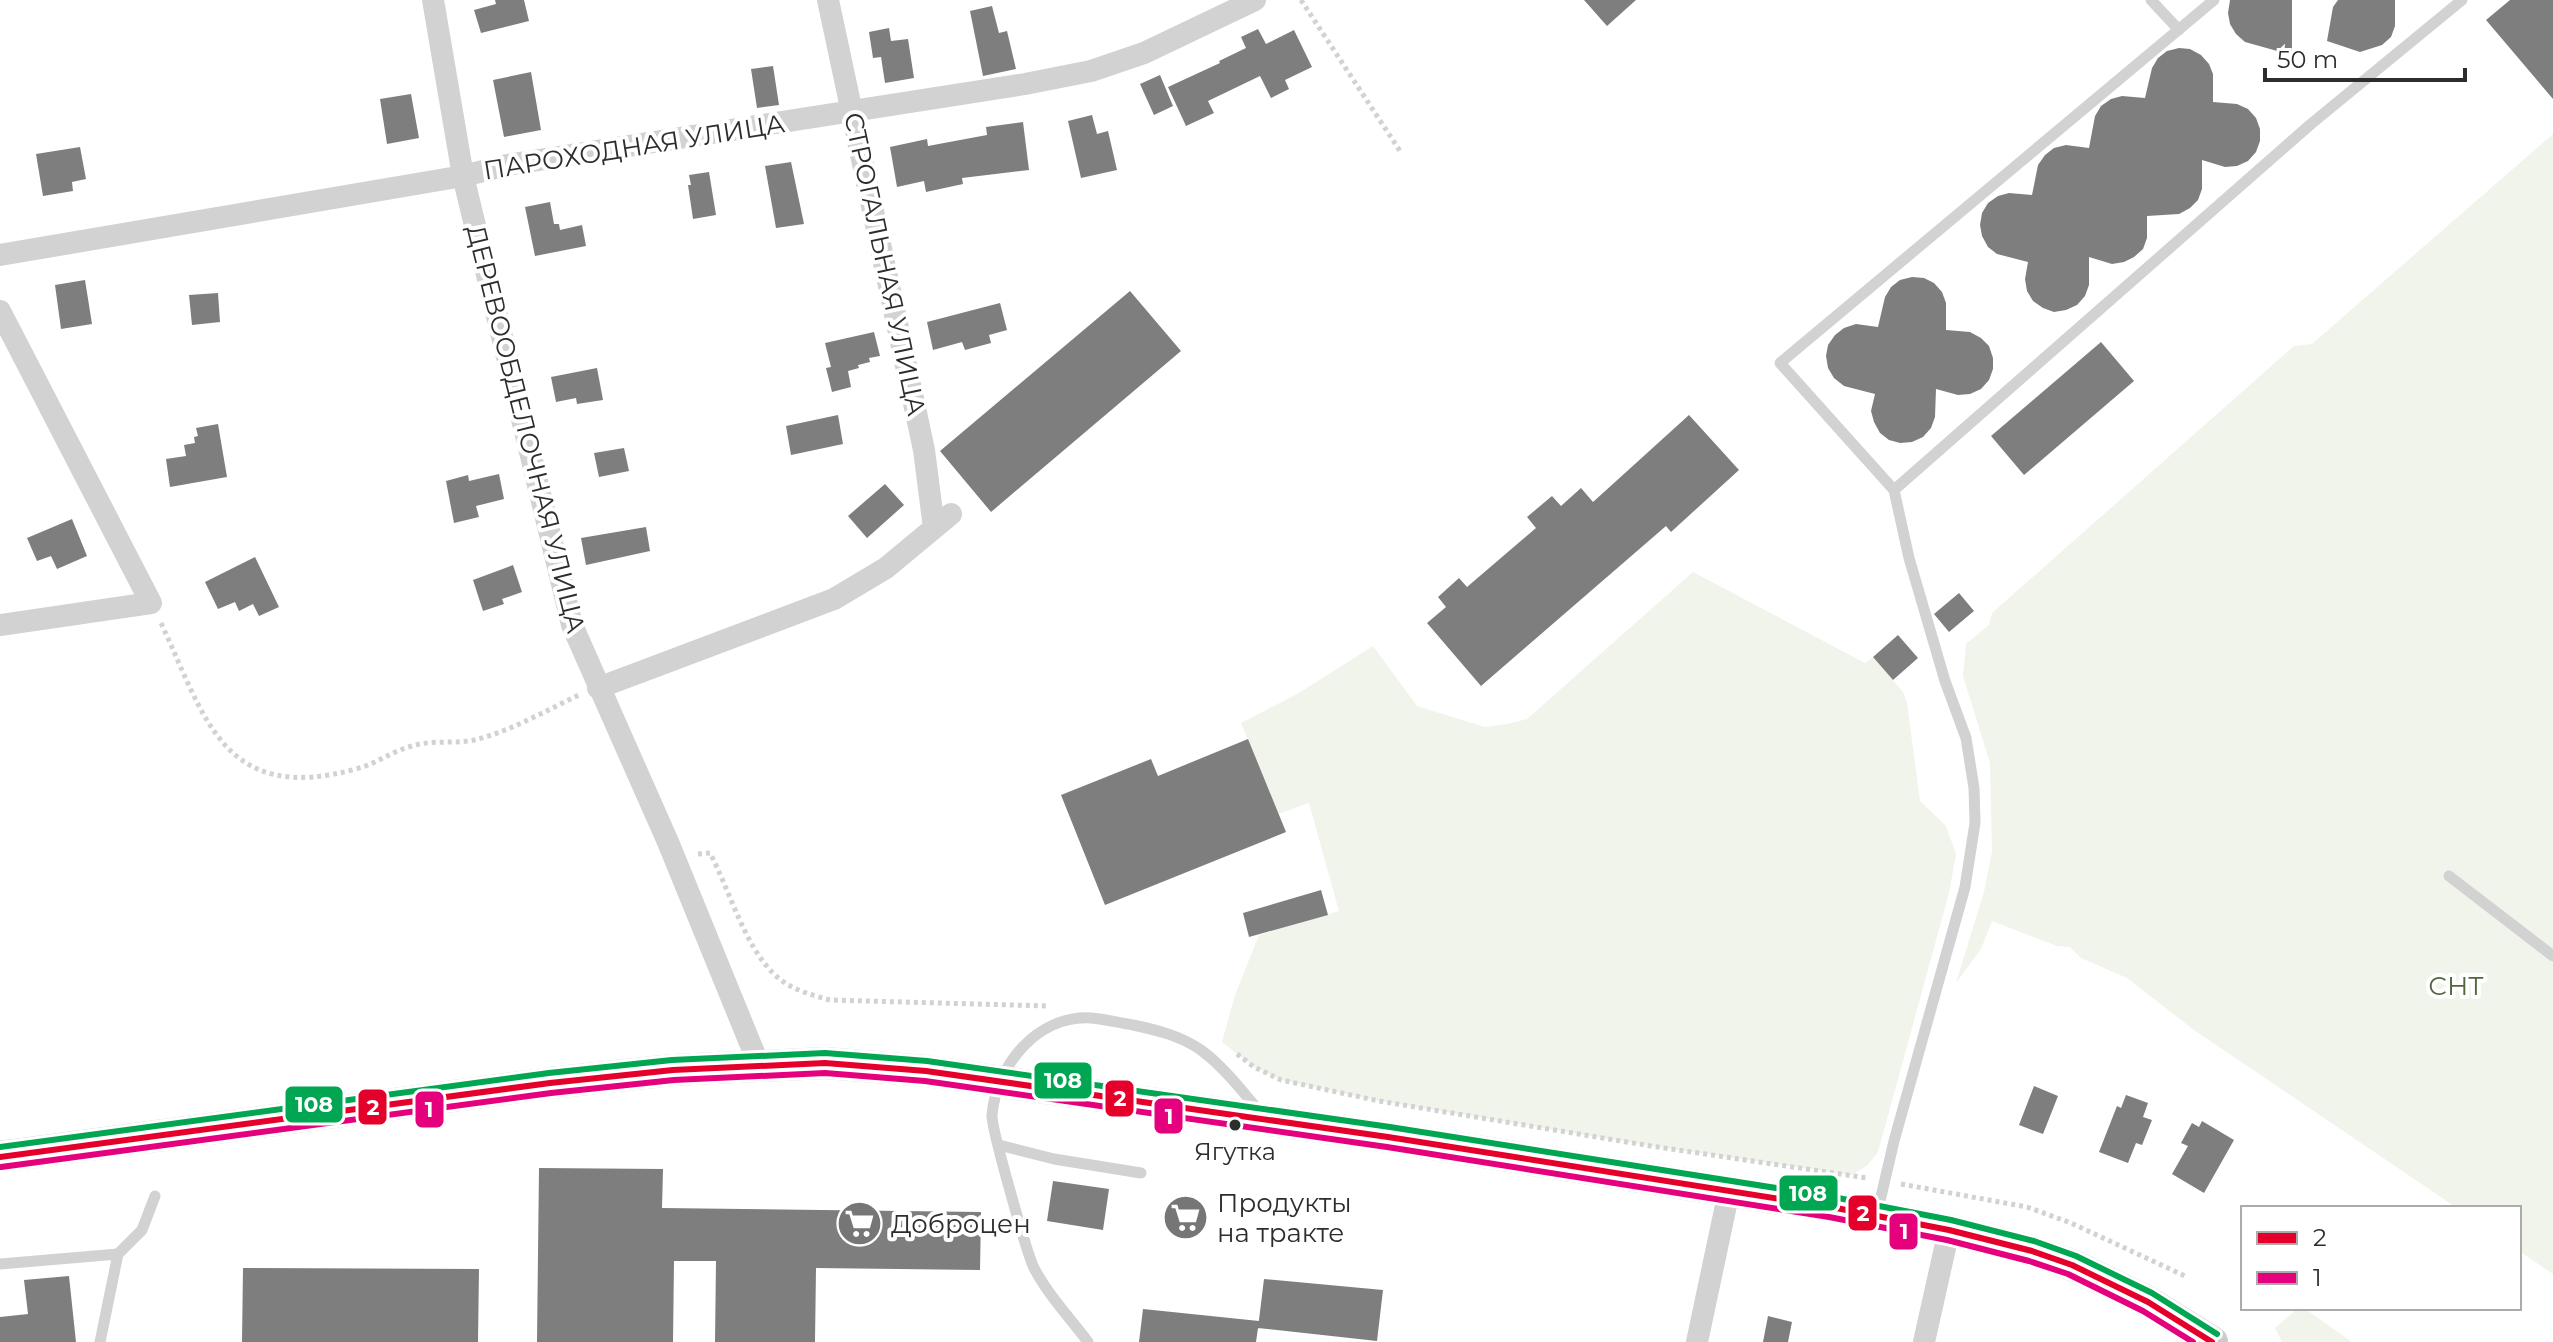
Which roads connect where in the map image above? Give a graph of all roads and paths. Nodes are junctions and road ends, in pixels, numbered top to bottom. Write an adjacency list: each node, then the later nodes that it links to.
1 (433, 0): 11 (street, ДЕРЕВООБДЕЛОЧНАЯ УЛИЦА)
2 (828, 0): 9 (street, СТРОГАЛЬНАЯ УЛИЦА)
3 (1255, 0): 9 (street, ПАРОХОДНАЯ УЛИЦА)
4 (1301, 0): 10 (path)
5 (2151, 0): 8 (lane)
6 (2214, 0): 8 (lane)
7 (2462, 0): 14 (lane)
8 (2179, 30): 14 (lane)
9 (853, 111): 11 (street, ПАРОХОДНАЯ УЛИЦА); 17 (street, СТРОГАЛЬНАЯ УЛИЦА)
10 (1400, 151)
11 (463, 176): 12 (street, ПАРОХОДНАЯ УЛИЦА); 17 (street, ДЕРЕВООБДЕЛОЧНАЯ УЛИЦА)
12 (0, 255)
13 (0, 311): 15 (street)
14 (1894, 490): 29 (lane)
15 (151, 603): 16 (street); 17 (path)
16 (0, 625)
17 (598, 688): 18 (street, ДЕРЕВООБДЕЛОЧНАЯ УЛИЦА)
18 (673, 855): 21 (path); 23 (street, ДЕРЕВООБДЕЛОЧНАЯ УЛИЦА)
19 (2449, 876): 20 (lane)
20 (2553, 956)
21 (1057, 1004)
22 (1233, 1051): 29 (path)
23 (759, 1065): 24 (street); 27 (street)
24 (999, 1080): 25 (street); 25 (lane); 26 (lane)
25 (1266, 1119): 30 (street)
26 (999, 1145): 28 (lane); 38 (lane)
27 (0, 1157)
28 (1141, 1173)
29 (1885, 1181): 32 (lane); 36 (path)
30 (1729, 1191): 32 (street); 39 (street)
31 (155, 1196): 34 (lane)
32 (1877, 1215): 33 (street)
33 (1949, 1230): 40 (street); 41 (street)
34 (118, 1254): 35 (lane); 37 (lane)
35 (0, 1264)
36 (2185, 1276)
37 (100, 1342)
38 (1088, 1342)
39 (1697, 1342)
40 (1924, 1342)
41 (2212, 1342)

